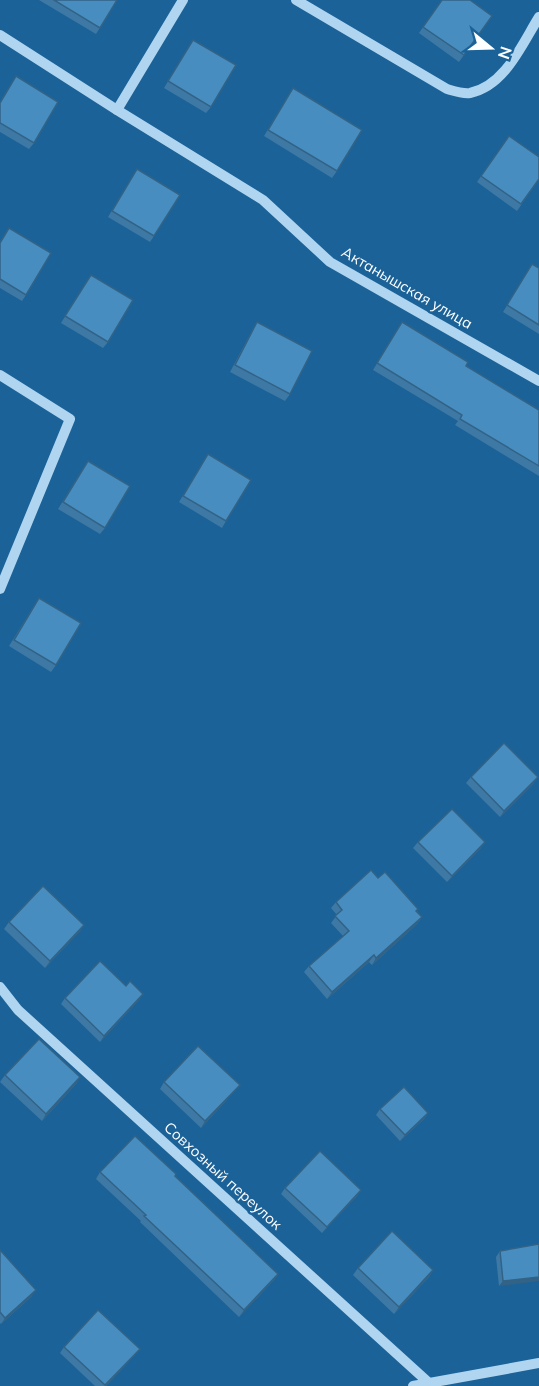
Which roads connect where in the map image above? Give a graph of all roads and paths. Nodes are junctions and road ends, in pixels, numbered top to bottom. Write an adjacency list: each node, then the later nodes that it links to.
1 (183, 0): 5 (street)
2 (296, 0): 3 (street)
3 (539, 17)
4 (0, 35): 5 (street, Актанышская улица)
5 (117, 110): 7 (street, Актанышская улица)
6 (0, 375): 8 (street)
7 (539, 381)
8 (0, 588)
9 (0, 987): 11 (street, Совхозный переулок)
10 (539, 1363): 11 (street)
11 (429, 1383): 12 (street)
12 (413, 1386)

